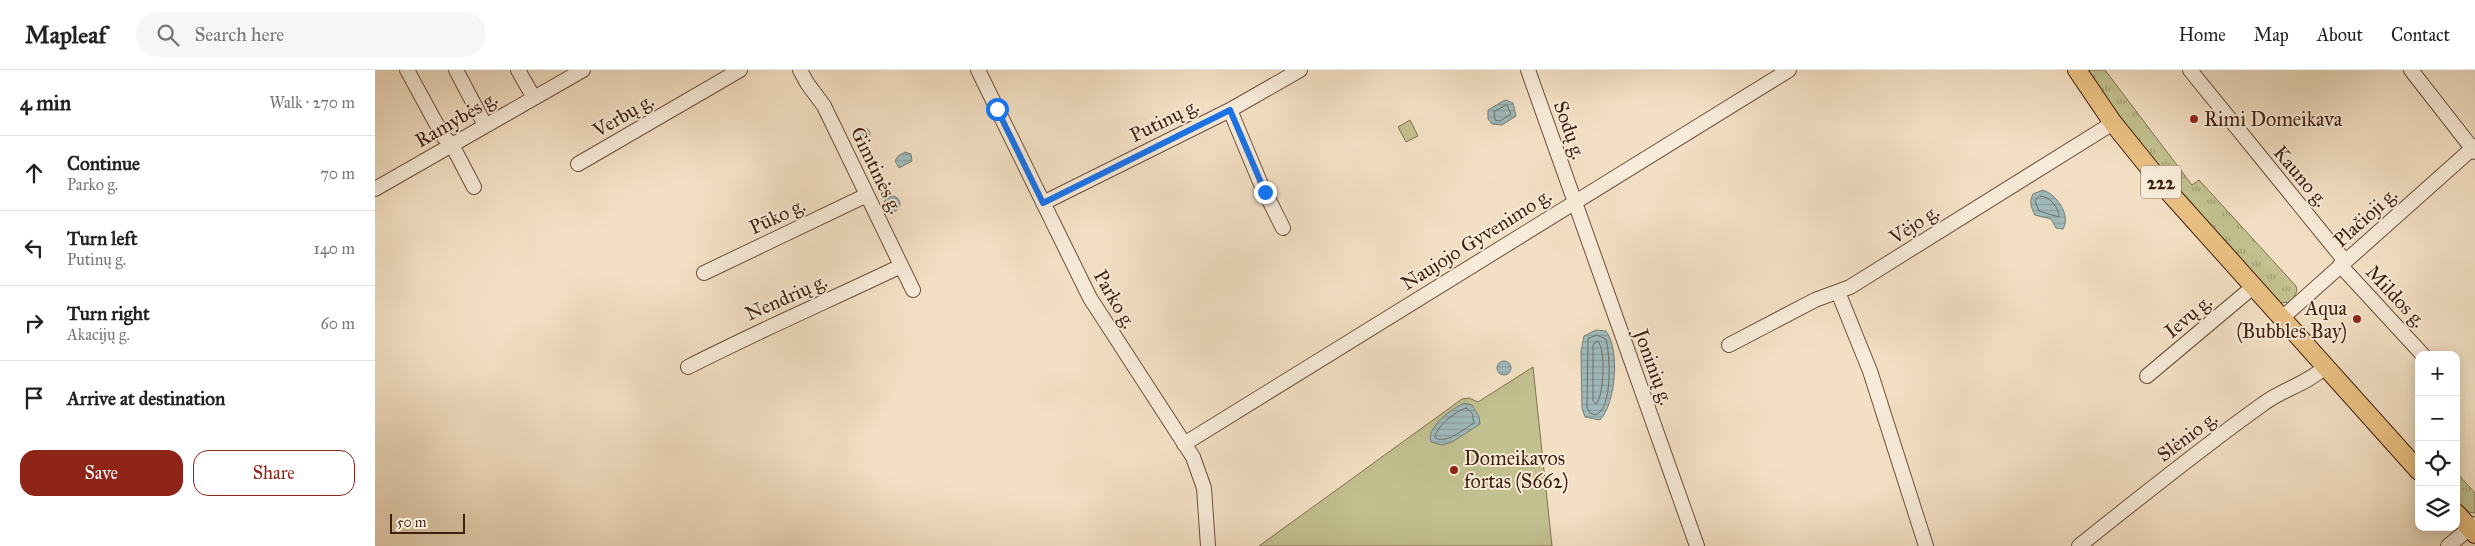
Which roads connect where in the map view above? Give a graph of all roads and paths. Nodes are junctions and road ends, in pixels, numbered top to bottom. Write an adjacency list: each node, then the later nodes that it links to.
1 (407, 70): 18 (street)
2 (456, 70): 17 (street)
3 (518, 70): 14 (street)
4 (583, 70): 14 (street, Ramybės g.)
5 (740, 70): 20 (street, Verbų g.)
6 (801, 70): 23 (street, Gimtinės g.)
7 (978, 70): 25 (street, Parko g.)
8 (1300, 70): 15 (street, Putinų g.)
9 (1528, 70): 24 (street, Sodų g.)
10 (1789, 70): 24 (street, Naujojo Gyvenimo g.)
11 (2077, 70): 16 (main road, 222)
12 (2190, 70): 27 (street, Kauno g.)
13 (2411, 70): 19 (street)
14 (534, 98): 17 (street, Ramybės g.)
15 (1230, 110): 25 (street, Putinų g.); 26 (street)
16 (2113, 123): 30 (main road, 222); 32 (street, Vėjo g.)
17 (485, 125): 18 (street, Ramybės g.)
18 (452, 144): 21 (street); 22 (street, Ramybės g.)
19 (2474, 148): 27 (street, Plačioji g.)
20 (578, 164)
21 (474, 187)
22 (375, 189)
23 (867, 195): 28 (street, Gimtinės g.); 29 (street, Pūko g.)
24 (1573, 202): 39 (street, Naujojo Gyvenimo g.); 44 (street, Joninių g.)
25 (1043, 203): 39 (street, Parko g.)
26 (1283, 228)
27 (2343, 263): 33 (street, Plačioji g.); 35 (street, Mildos g.)
28 (901, 266): 31 (street, Gimtinės g.); 36 (street, Nendrių g.)
29 (704, 273)
30 (2253, 287): 33 (main road, 222); 38 (street, Ievų g.)
31 (913, 290)
32 (1838, 292): 34 (street, Vėjo g.); 45 (street)
33 (2282, 318): 37 (main road, 222)
34 (1729, 345)
35 (2420, 351)
36 (688, 367)
37 (2325, 367): 40 (main road, 222); 46 (street, Slėnio g.)
38 (2147, 376)
39 (1184, 444): 43 (street, Parko g.)
40 (2415, 467)
41 (2460, 518): 42 (main road)
42 (2473, 529): 47 (street)
43 (1207, 546)
44 (1697, 546)
45 (1926, 546)
46 (2079, 546)
47 (2448, 546)

